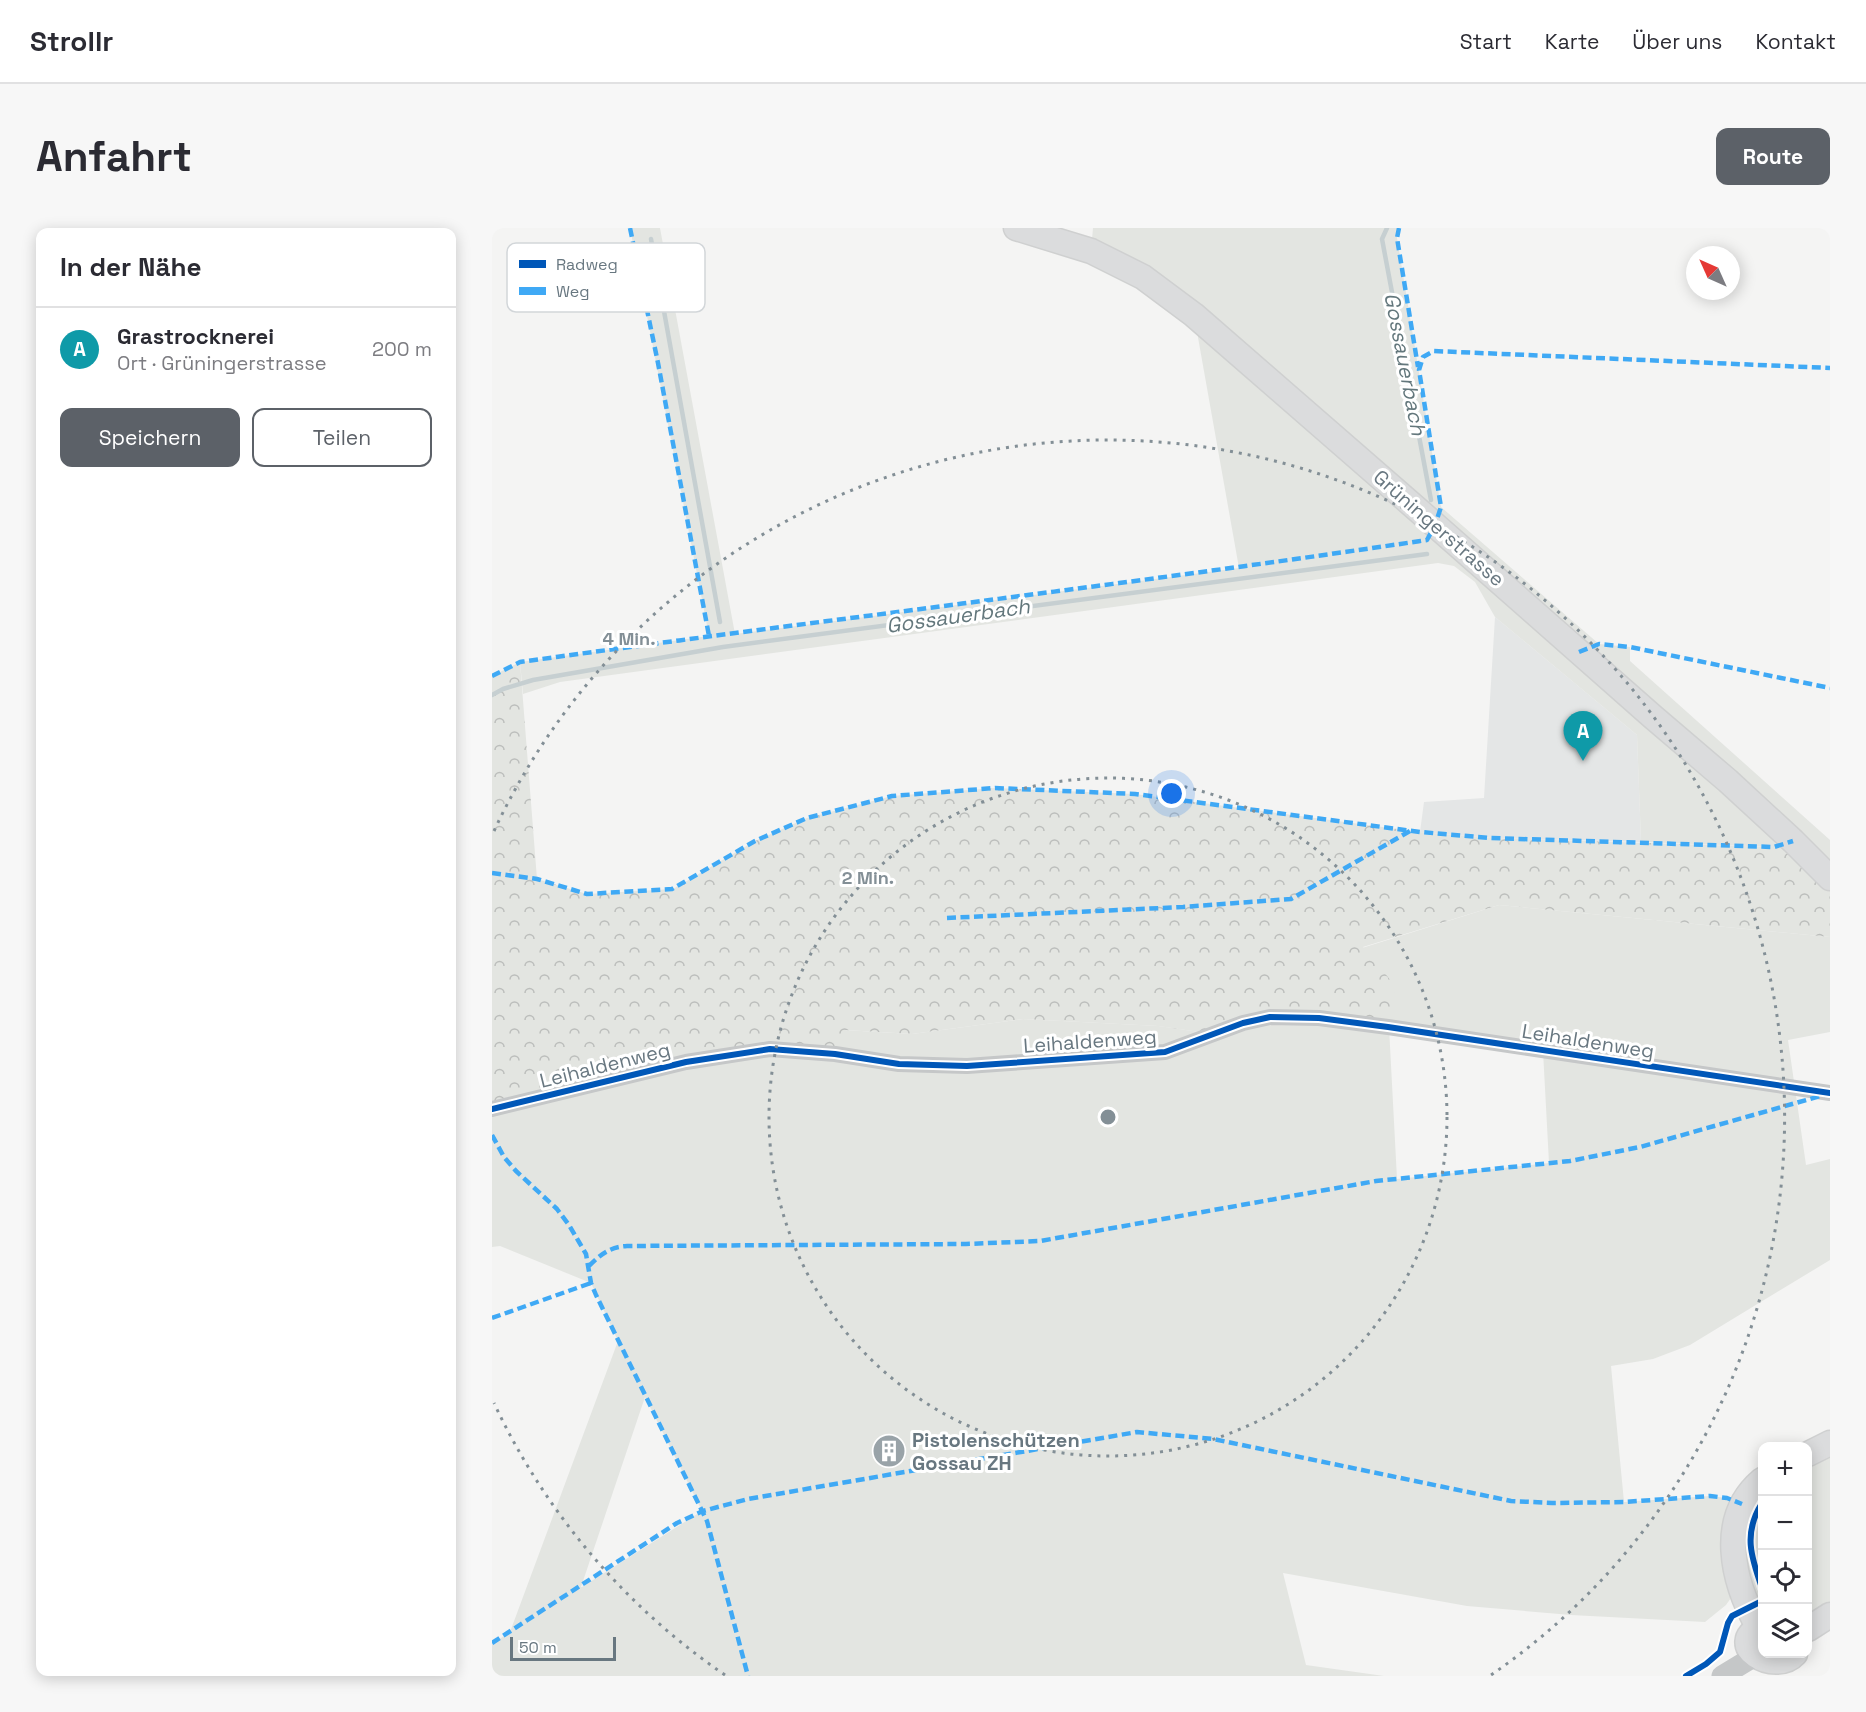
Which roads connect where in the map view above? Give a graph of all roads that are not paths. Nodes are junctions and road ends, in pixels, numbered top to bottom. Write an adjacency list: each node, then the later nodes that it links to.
1 (1016, 228): 2 (main road, Grüningerstrasse)
2 (1830, 878)
3 (1830, 1093): 4 (street, Leihaldenweg)
4 (492, 1109)
5 (1830, 1443): 6 (main road)
6 (1812, 1452)
7 (1758, 1484): 9 (main road)
8 (1830, 1615): 10 (main road)
9 (1758, 1624)
10 (1812, 1626)
11 (1758, 1629): 12 (main road)
12 (1750, 1659): 13 (main road); 14 (street)
13 (1789, 1666)
14 (1722, 1676)

